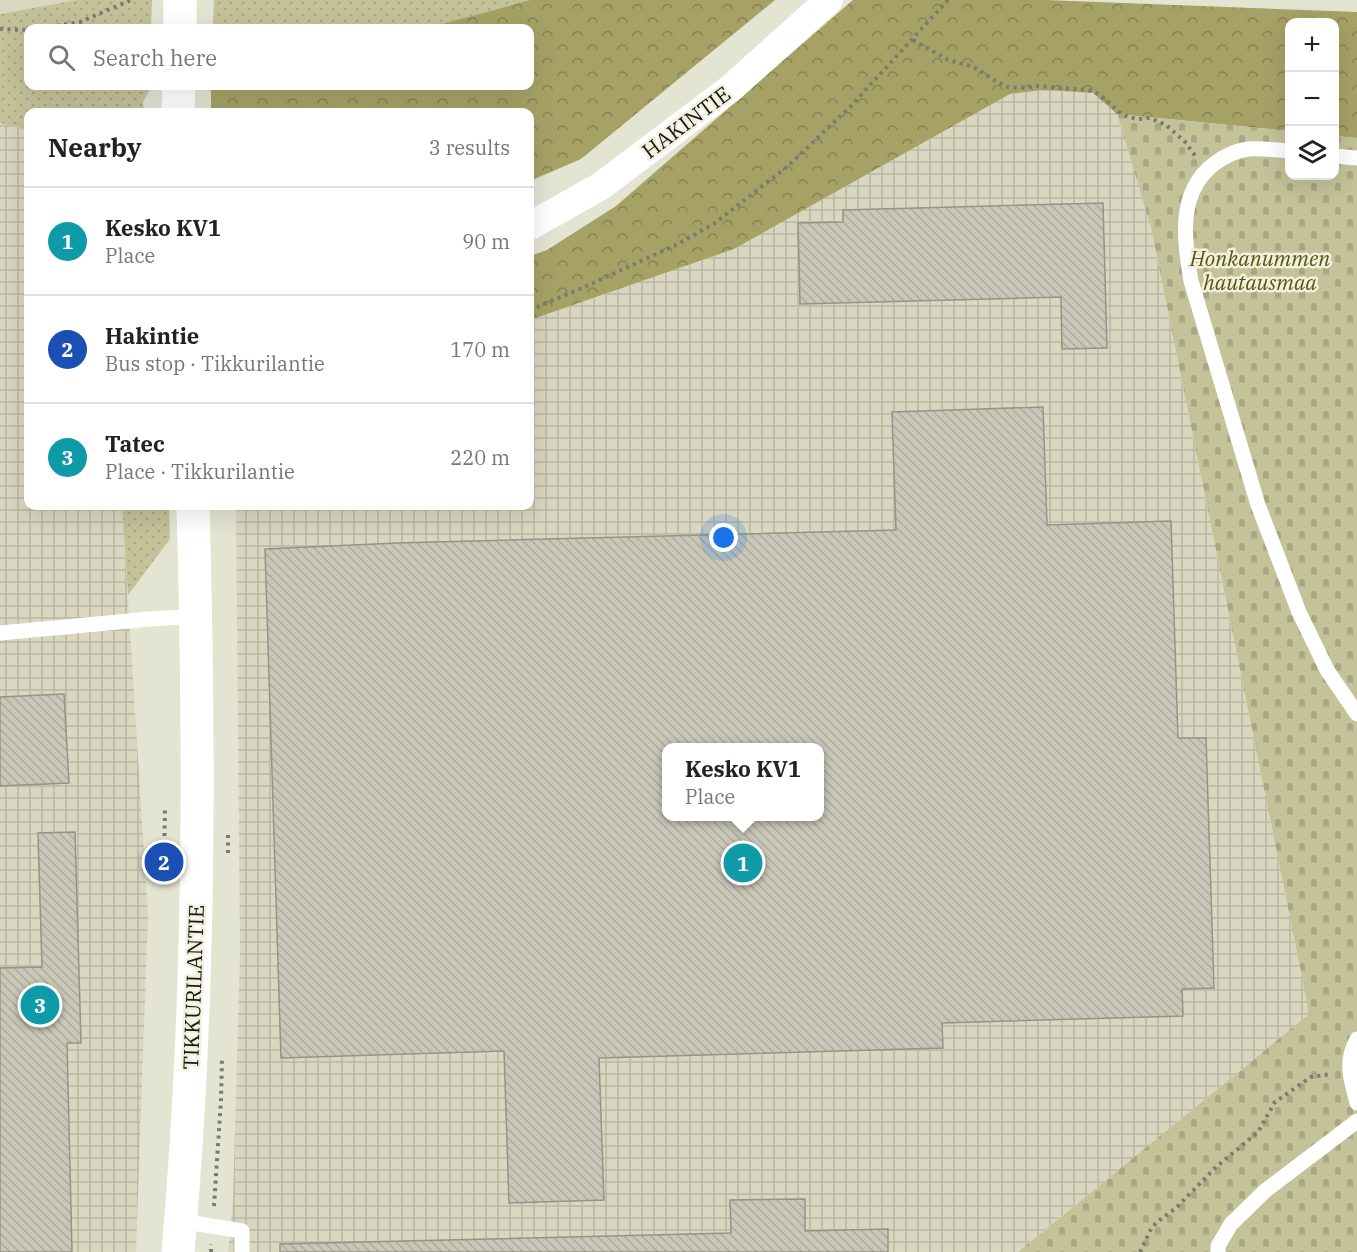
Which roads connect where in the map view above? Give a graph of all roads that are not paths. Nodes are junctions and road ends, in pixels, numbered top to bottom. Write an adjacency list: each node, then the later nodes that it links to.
1 (180, 0): 3 (main road)
2 (829, 0): 9 (street, HAKINTIE)
3 (180, 24)
4 (179, 90): 5 (main road)
5 (178, 108)
6 (1285, 151): 13 (lane)
7 (1339, 156): 8 (lane)
8 (1357, 158)
9 (534, 224)
10 (193, 510): 11 (main road, TIKKURILANTIE)
11 (196, 616): 12 (lane); 17 (main road, TIKKURILANTIE)
12 (0, 633)
13 (1357, 714)
14 (1357, 1039): 15 (lane)
15 (1357, 1103)
16 (1357, 1121): 19 (lane)
17 (179, 1237): 18 (lane)
18 (242, 1252)
19 (1218, 1252)

